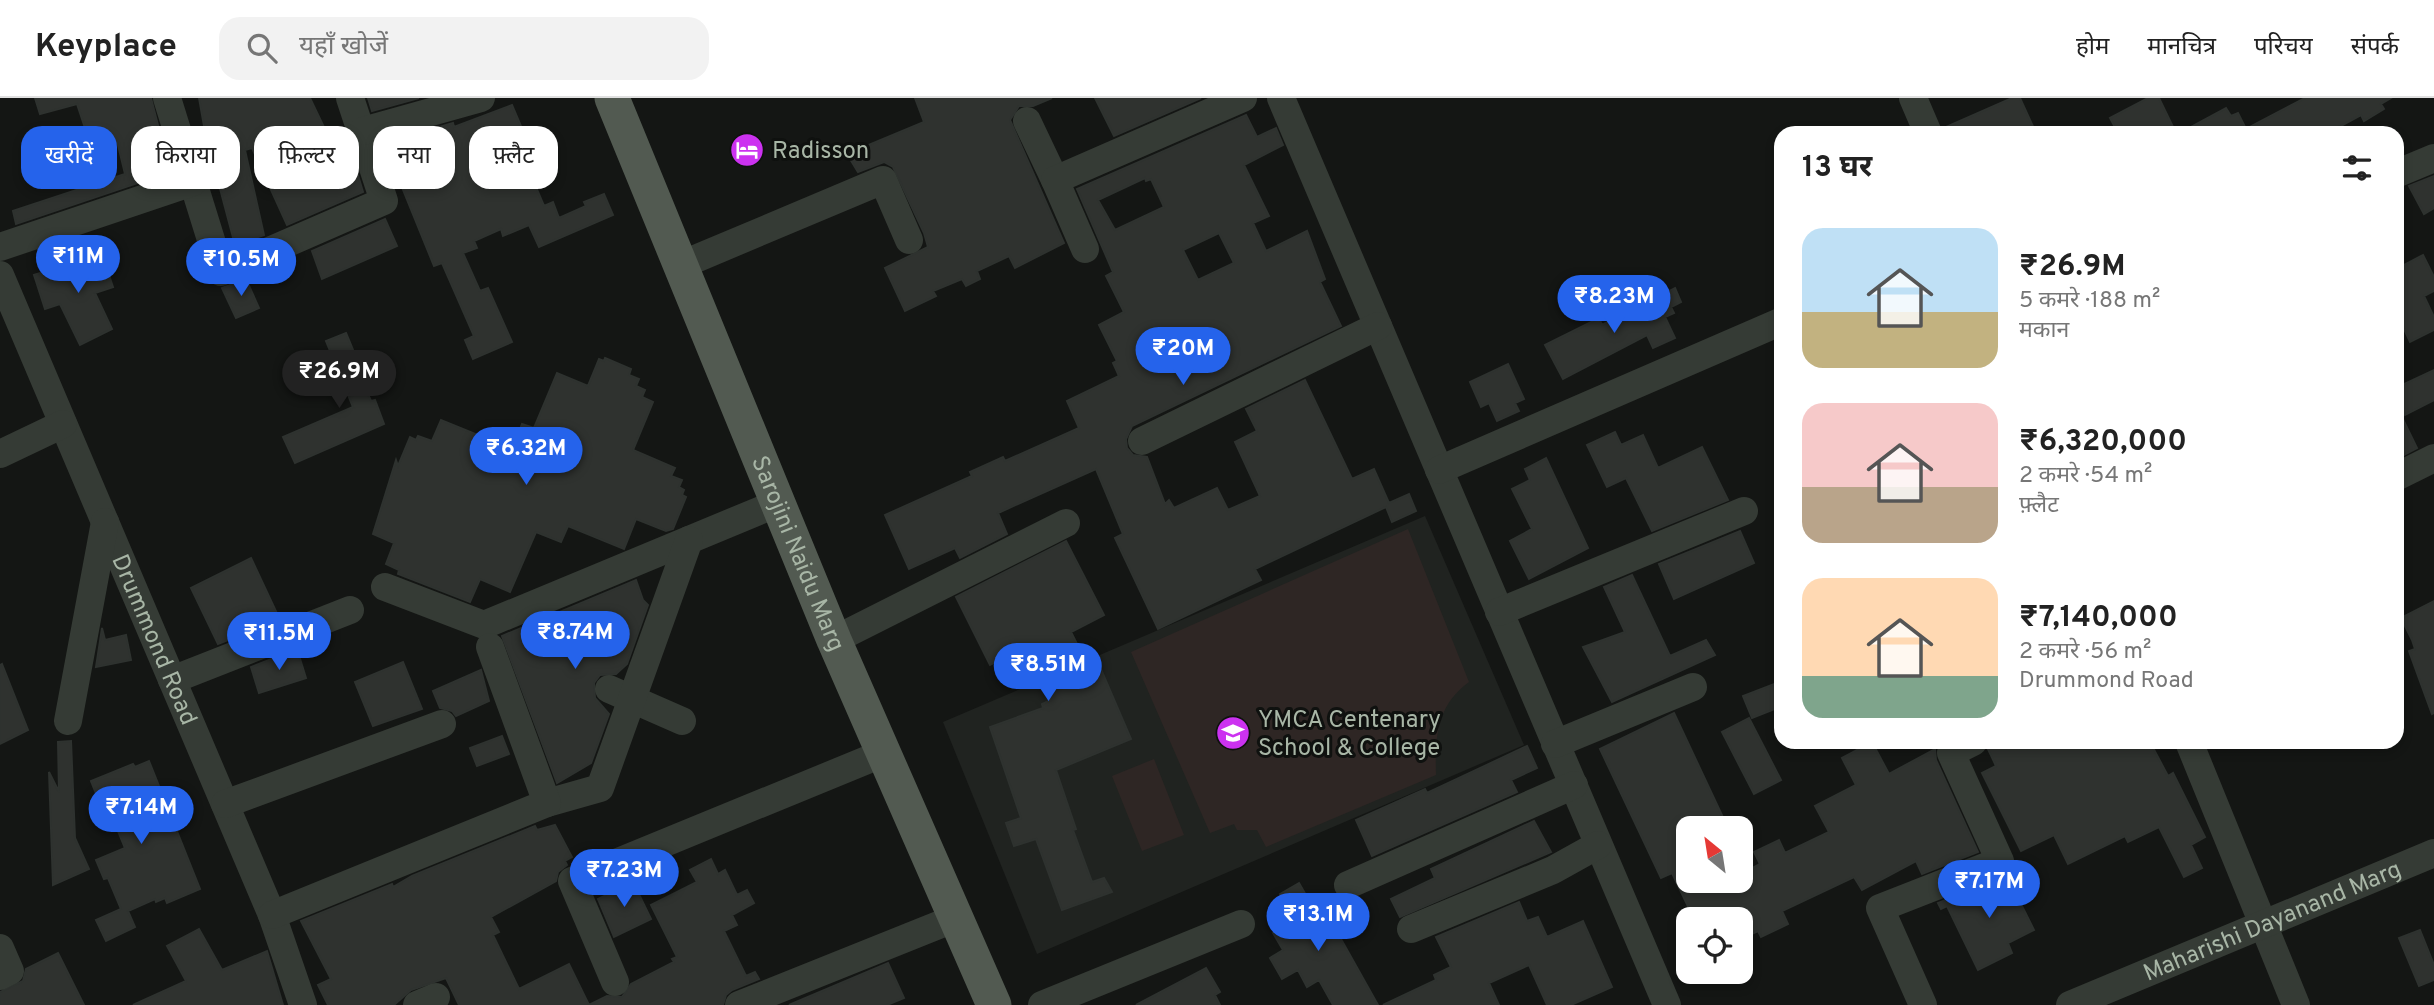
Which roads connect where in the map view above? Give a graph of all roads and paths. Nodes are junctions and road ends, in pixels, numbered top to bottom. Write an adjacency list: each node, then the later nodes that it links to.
1 (167, 98): 10 (street)
2 (350, 98): 12 (street)
3 (481, 98): 8 (street)
4 (612, 98): 21 (main road, Sarojini Naidu Marg)
5 (1243, 98): 15 (street)
6 (1281, 98): 24 (street)
7 (1913, 98): 11 (street)
8 (449, 102): 12 (street)
9 (1027, 121): 15 (street)
10 (176, 126)
11 (1925, 126)
12 (363, 131): 17 (street)
13 (2434, 158): 14 (street)
14 (2404, 170)
15 (1055, 180): 20 (street)
16 (172, 189): 19 (street)
17 (195, 189)
18 (909, 240): 21 (street)
19 (0, 247)
20 (1086, 249)
21 (681, 265): 31 (main road, Sarojini Naidu Marg)
22 (0, 275): 25 (street, Drummond Road)
23 (1774, 324): 29 (street)
24 (1378, 326): 26 (street); 29 (street)
25 (63, 424): 27 (street); 33 (street, Drummond Road)
26 (1142, 441)
27 (0, 454)
28 (2434, 458): 30 (street)
29 (1439, 470): 38 (street)
30 (2404, 473)
31 (778, 503): 35 (street); 39 (main road, Sarojini Naidu Marg)
32 (1744, 511): 38 (street)
33 (105, 522): 41 (street, Drummond Road); 44 (street)
34 (1066, 523): 39 (street)
35 (689, 540): 36 (street); 43 (street)
36 (386, 587)
37 (350, 610): 41 (street)
38 (1499, 612): 47 (street)
39 (834, 640): 50 (main road, Sarojini Naidu Marg)
40 (490, 647): 52 (street)
41 (172, 680): 53 (street, Drummond Road)
42 (1693, 687): 47 (street)
43 (621, 694): 45 (street); 52 (street)
44 (68, 721)
45 (682, 721)
46 (442, 724): 53 (street)
47 (1555, 744): 51 (street)
48 (1959, 749): 70 (street)
49 (2192, 749): 60 (street)
50 (884, 753): 58 (main road, Sarojini Naidu Marg); 64 (street)
51 (1574, 785): 54 (street); 56 (street)
52 (547, 803): 57 (street)
53 (225, 804): 57 (street, Drummond Road)
54 (1598, 845): 61 (street); 69 (street)
55 (2434, 853): 60 (street, Maharishi Dayanand Marg)
56 (1348, 885)
57 (272, 915): 65 (street, Drummond Road)
58 (956, 918): 66 (street); 67 (main road, Sarojini Naidu Marg)
59 (1241, 924): 68 (street)
60 (2263, 925): 71 (street, Maharishi Dayanand Marg); 72 (street)
61 (1411, 929)
62 (0, 948): 63 (street)
63 (0, 976)
64 (615, 982)
65 (303, 1005)
66 (739, 1005)
67 (994, 1005)
68 (1042, 1005)
69 (1667, 1005)
70 (1923, 1005)
71 (2070, 1005)
72 (2296, 1005)

